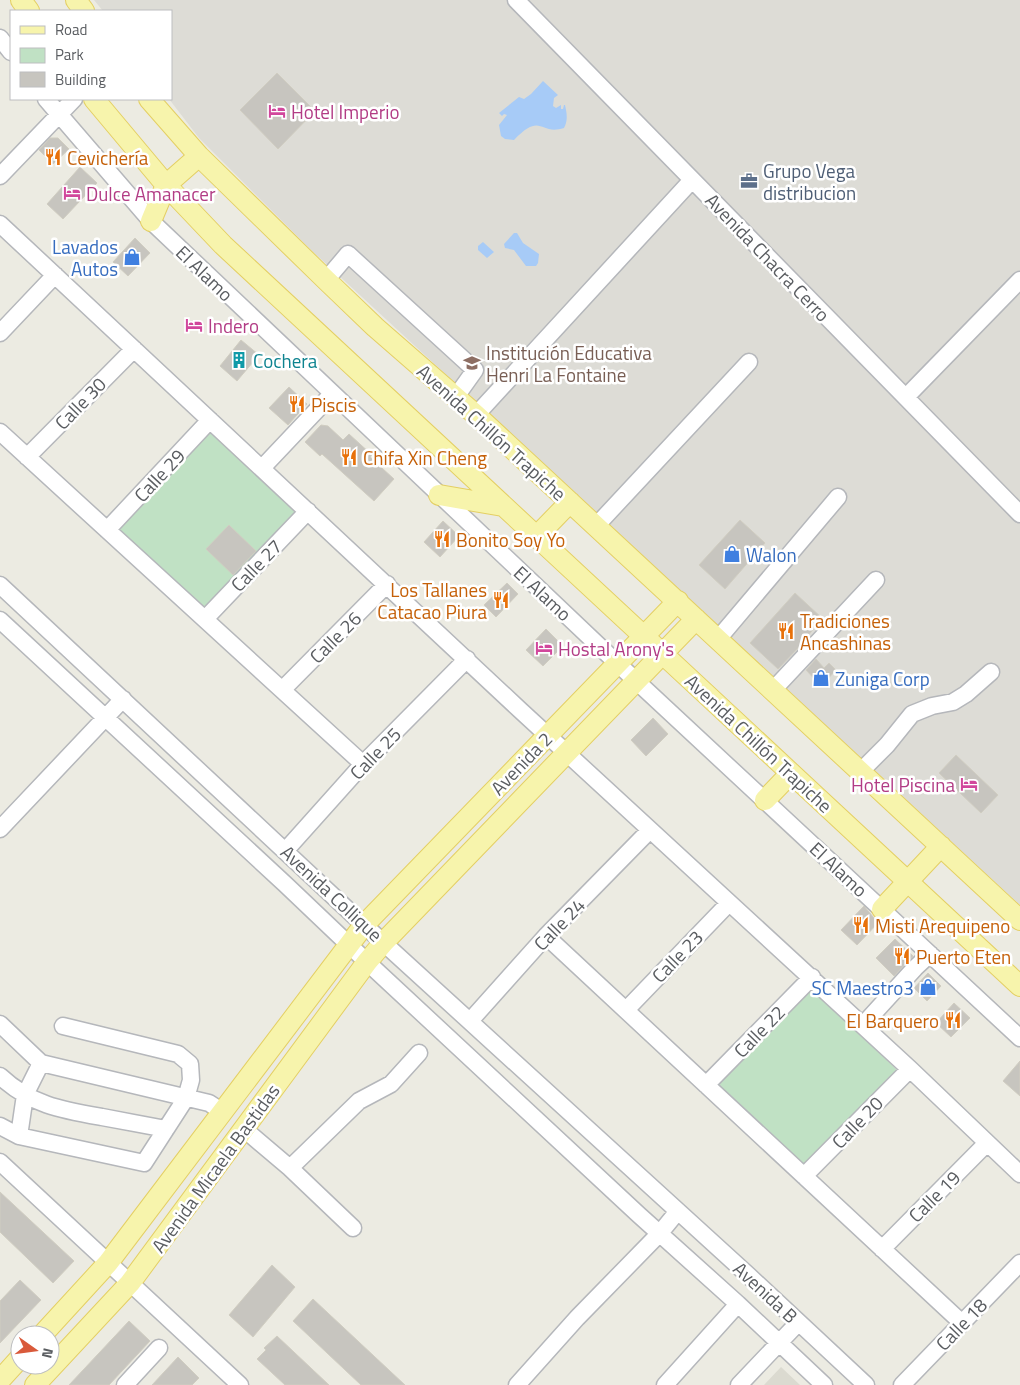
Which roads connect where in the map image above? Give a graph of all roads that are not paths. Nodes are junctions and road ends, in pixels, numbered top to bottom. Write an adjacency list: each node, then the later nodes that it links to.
1 (516, 0): 11 (street, Avenida Chacra Cerro)
2 (0, 38): 3 (street)
3 (10, 51)
4 (47, 100): 8 (street, El Alamo)
5 (73, 100): 8 (street)
6 (95, 100): 12 (main road, Avenida Chillón Trapiche)
7 (150, 100): 9 (main road, Avenida Chillón Trapiche)
8 (58, 114): 10 (street); 13 (street, El Alamo)
9 (199, 156): 12 (main road); 16 (main road, Avenida Chillón Trapiche)
10 (0, 176)
11 (692, 180): 22 (street, Avenida Chacra Cerro); 24 (street)
12 (166, 185): 13 (main road); 32 (main road, Avenida Chillón Trapiche)
13 (150, 222): 21 (street, El Alamo)
14 (0, 224): 15 (street)
15 (55, 275): 18 (street); 19 (street)
16 (326, 280): 23 (main road, Avenida Chillón Trapiche); 23 (street)
17 (1020, 280): 22 (street)
18 (0, 334)
19 (134, 349): 25 (street); 27 (street, Calle 30)
20 (749, 362): 35 (street)
21 (332, 394): 28 (street); 29 (street, El Alamo)
22 (906, 397): 34 (street, Avenida Chacra Cerro)
23 (455, 398): 24 (main road, Avenida Chillón Trapiche)
24 (476, 415): 31 (main road, Avenida Chillón Trapiche)
25 (210, 420): 28 (street); 36 (street, Calle 29)
26 (0, 432): 27 (street)
27 (27, 457): 36 (street)
28 (262, 468): 33 (street)
29 (439, 495): 32 (main road); 49 (street, El Alamo)
30 (838, 497): 46 (street)
31 (570, 502): 35 (main road, Avenida Chillón Trapiche); 37 (main road)
32 (503, 506): 37 (main road, Avenida Chillón Trapiche)
33 (308, 511): 39 (street); 42 (street, Calle 27)
34 (1020, 514)
35 (596, 526): 41 (main road, Avenida Chillón Trapiche)
36 (107, 530): 42 (street)
37 (536, 537): 45 (main road, Avenida Chillón Trapiche)
38 (876, 580): 53 (street)
39 (387, 584): 48 (street); 52 (street, Calle 26)
40 (0, 585): 54 (street, Avenida Collique)
41 (678, 601): 43 (main road, Avenida Chillón Trapiche); 45 (main road, Avenida 2)
42 (205, 619): 52 (street)
43 (696, 619): 46 (main road, Avenida Chillón Trapiche); 47 (main road, Avenida 2)
44 (0, 620): 55 (street, Avenida B)
45 (644, 636): 47 (main road, Avenida Chillón Trapiche); 49 (main road, Avenida 2)
46 (718, 639): 53 (main road, Avenida Chillón Trapiche)
47 (663, 654): 51 (main road, Avenida 2); 60 (main road, Avenida Chillón Trapiche)
48 (467, 659): 56 (street); 58 (street, Calle 25)
49 (617, 663): 51 (street, El Alamo); 56 (main road, Avenida 2)
50 (991, 672): 59 (street)
51 (637, 681): 57 (main road, Avenida 2); 61 (street, El Alamo)
52 (282, 690): 58 (street)
53 (773, 690): 59 (main road, Avenida Chillón Trapiche)
54 (123, 699): 55 (street); 65 (street, Avenida Collique)
55 (106, 718): 62 (street); 73 (street, Avenida B)
56 (548, 734): 57 (street); 70 (main road, Avenida 2)
57 (567, 752): 63 (street); 72 (main road, Avenida 2)
58 (363, 764): 65 (street, Calle 25)
59 (861, 771): 64 (main road, Avenida Chillón Trapiche)
60 (791, 774): 61 (main road); 66 (main road, Avenida Chillón Trapiche)
61 (765, 800): 68 (street, El Alamo)
62 (0, 829)
63 (650, 830): 67 (street); 71 (street, Calle 24)
64 (941, 846): 66 (main road); 69 (main road, Avenida Chillón Trapiche)
65 (286, 850): 70 (street, Avenida Collique)
66 (908, 881): 68 (main road); 77 (main road, Avenida Chillón Trapiche)
67 (729, 903): 76 (street); 79 (street, Calle 23)
68 (882, 909): 74 (street, El Alamo)
69 (1020, 920)
70 (364, 925): 72 (street, Avenida Collique); 73 (main road, Avenida Micaela Bastidas)
71 (546, 936): 79 (street); 81 (street, Calle 24)
72 (384, 942): 75 (main road, Avenida Micaela Bastidas); 81 (street, Avenida Collique)
73 (348, 944): 75 (street, Avenida B); 78 (main road, Avenida Micaela Bastidas)
74 (930, 954): 83 (street); 85 (street, El Alamo)
75 (366, 962): 80 (main road, Avenida Micaela Bastidas); 105 (street, Avenida B)
76 (812, 977): 83 (street); 90 (street, Calle 22)
77 (1020, 986)
78 (303, 1006): 80 (main road); 93 (main road, Avenida Micaela Bastidas)
79 (626, 1010): 90 (street)
80 (325, 1018): 96 (main road, Avenida Micaela Bastidas)
81 (470, 1021): 103 (street, Avenida Collique)
82 (0, 1024): 87 (street)
83 (863, 1025): 88 (street)
84 (63, 1026): 92 (street)
85 (1020, 1038)
86 (419, 1054): 100 (street)
87 (41, 1063): 91 (street); 92 (street)
88 (910, 1069): 98 (street); 102 (street, Calle 20)
89 (0, 1076): 91 (street)
90 (706, 1085): 102 (street)
91 (25, 1095): 95 (street); 97 (street)
92 (186, 1098): 93 (street); 95 (street)
93 (223, 1112): 96 (main road); 107 (main road, Avenida Micaela Bastidas)
94 (0, 1126): 97 (street)
95 (166, 1129): 97 (street)
96 (244, 1129): 100 (street); 109 (main road, Avenida Micaela Bastidas)
97 (19, 1136)
98 (987, 1143): 101 (street); 106 (street, Calle 19)
99 (0, 1162): 107 (street)
100 (290, 1168): 104 (street)
101 (1020, 1174)
102 (804, 1176): 106 (street)
103 (672, 1205): 105 (street); 111 (street, Avenida B)
104 (353, 1228)
105 (660, 1233): 110 (street, Avenida B); 121 (street)
106 (882, 1249): 112 (street)
107 (108, 1263): 109 (street); 113 (main road, Avenida Micaela Bastidas)
108 (1020, 1263): 112 (street, Calle 18)
109 (130, 1283): 118 (main road, Avenida Micaela Bastidas); 120 (street)
110 (738, 1304): 114 (street, Avenida B); 122 (street)
111 (798, 1323): 114 (street); 125 (street, Avenida B)
112 (962, 1323): 126 (street, Calle 18)
113 (51, 1325)
114 (778, 1342): 123 (street); 124 (street, Avenida B)
115 (159, 1348): 119 (street)
116 (10, 1369): 117 (main road)
117 (0, 1380)
118 (34, 1385)
119 (125, 1385)
120 (240, 1385)
121 (517, 1385)
122 (665, 1385)
123 (739, 1385)
124 (824, 1385)
125 (866, 1385)
126 (902, 1385)

